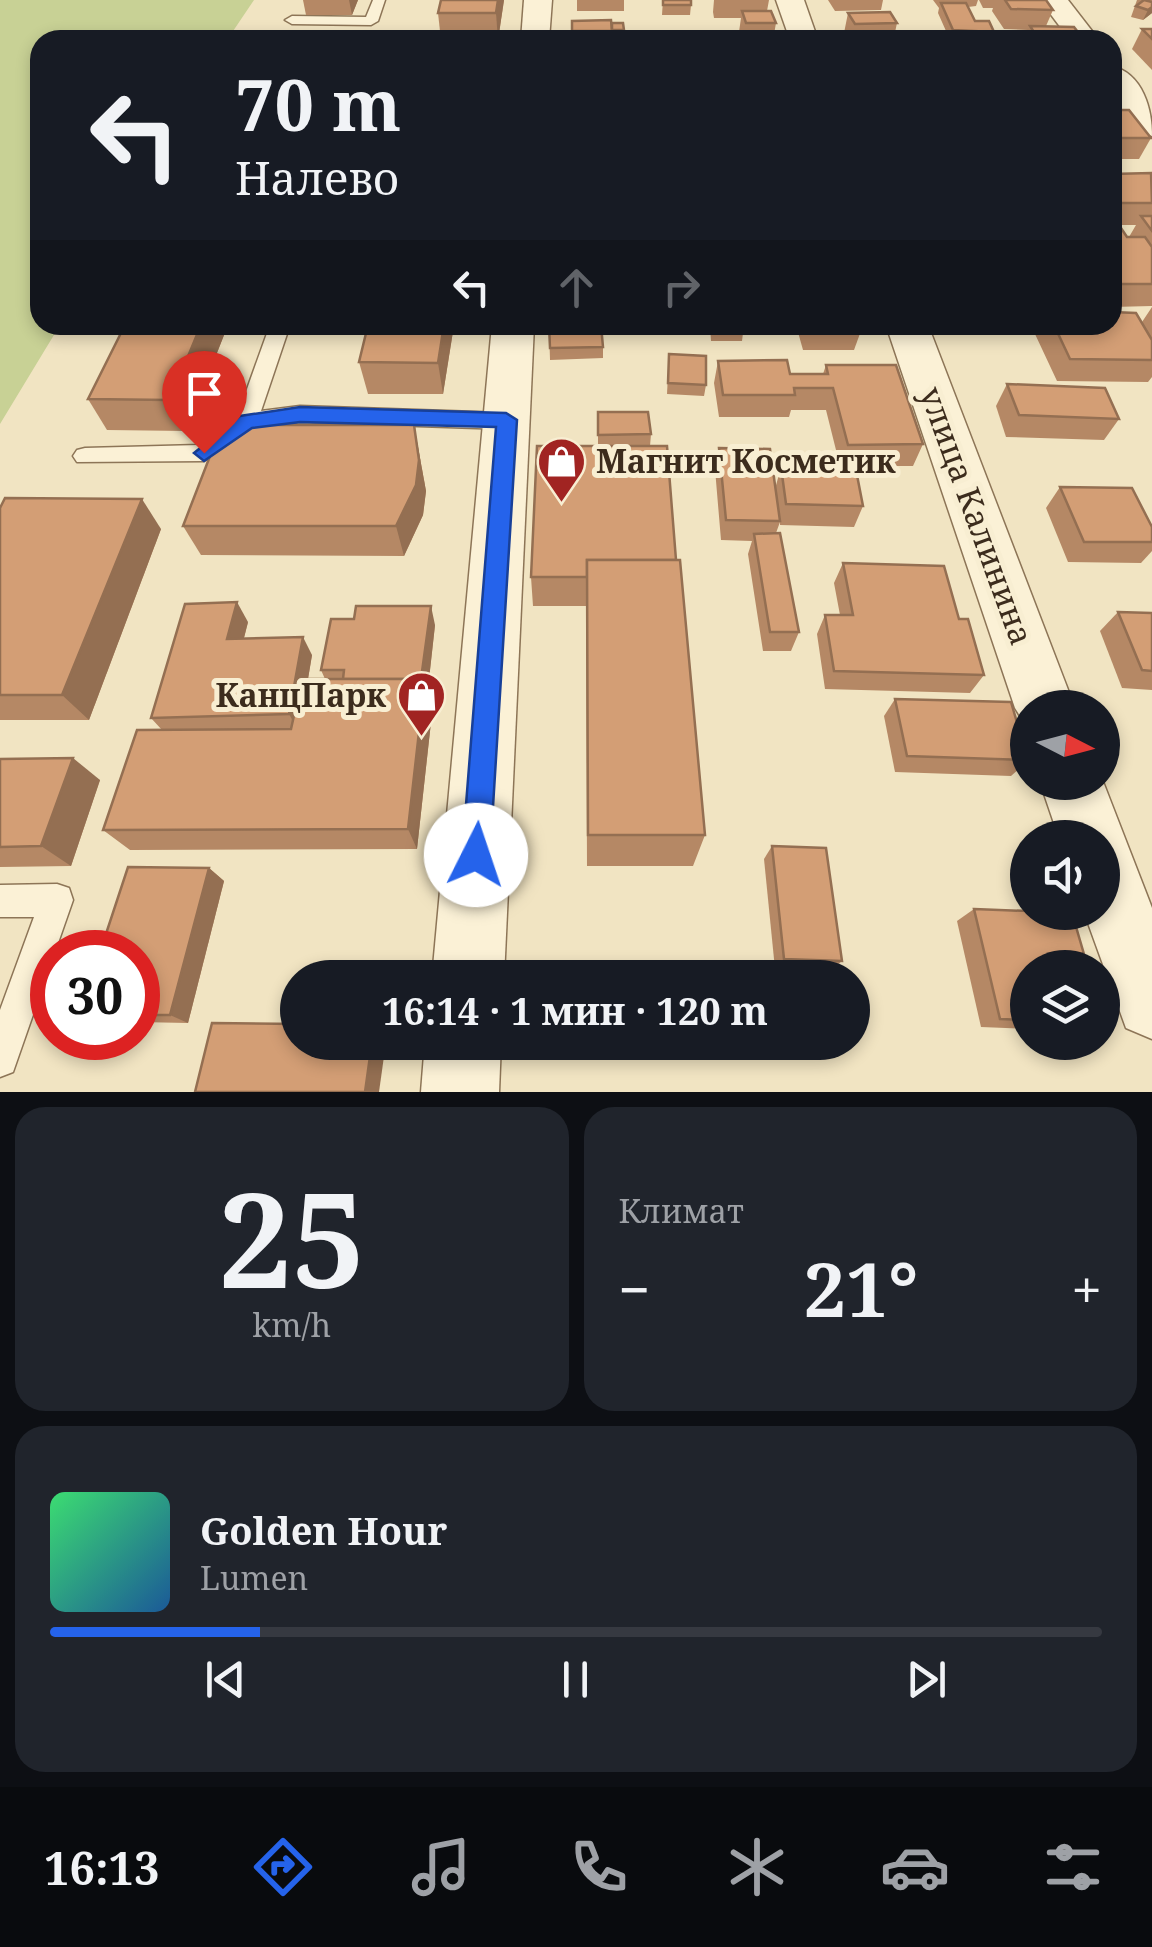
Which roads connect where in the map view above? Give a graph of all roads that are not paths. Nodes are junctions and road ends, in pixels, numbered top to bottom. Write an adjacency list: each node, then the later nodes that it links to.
1 (379, 0): 6 (lane)
2 (538, 0): 8 (street)
3 (790, 0): 9 (street)
4 (1054, 0): 10 (street)
5 (292, 20): 6 (lane)
6 (371, 21): 7 (lane)
7 (368, 30)
8 (536, 30)
9 (800, 30)
10 (1077, 30)
11 (1122, 88): 12 (street)
12 (1152, 126)
13 (277, 335): 17 (lane)
14 (512, 335): 16 (street)
15 (910, 335): 19 (street, улица Калинина)
16 (506, 420): 17 (lane); 22 (street)
17 (247, 422): 18 (lane)
18 (85, 456)
19 (1038, 690)
20 (0, 901): 24 (lane)
21 (1120, 907): 23 (street)
22 (469, 960)
23 (1146, 967)
24 (0, 1059)
25 (462, 1060): 26 (street)
26 (460, 1092)

